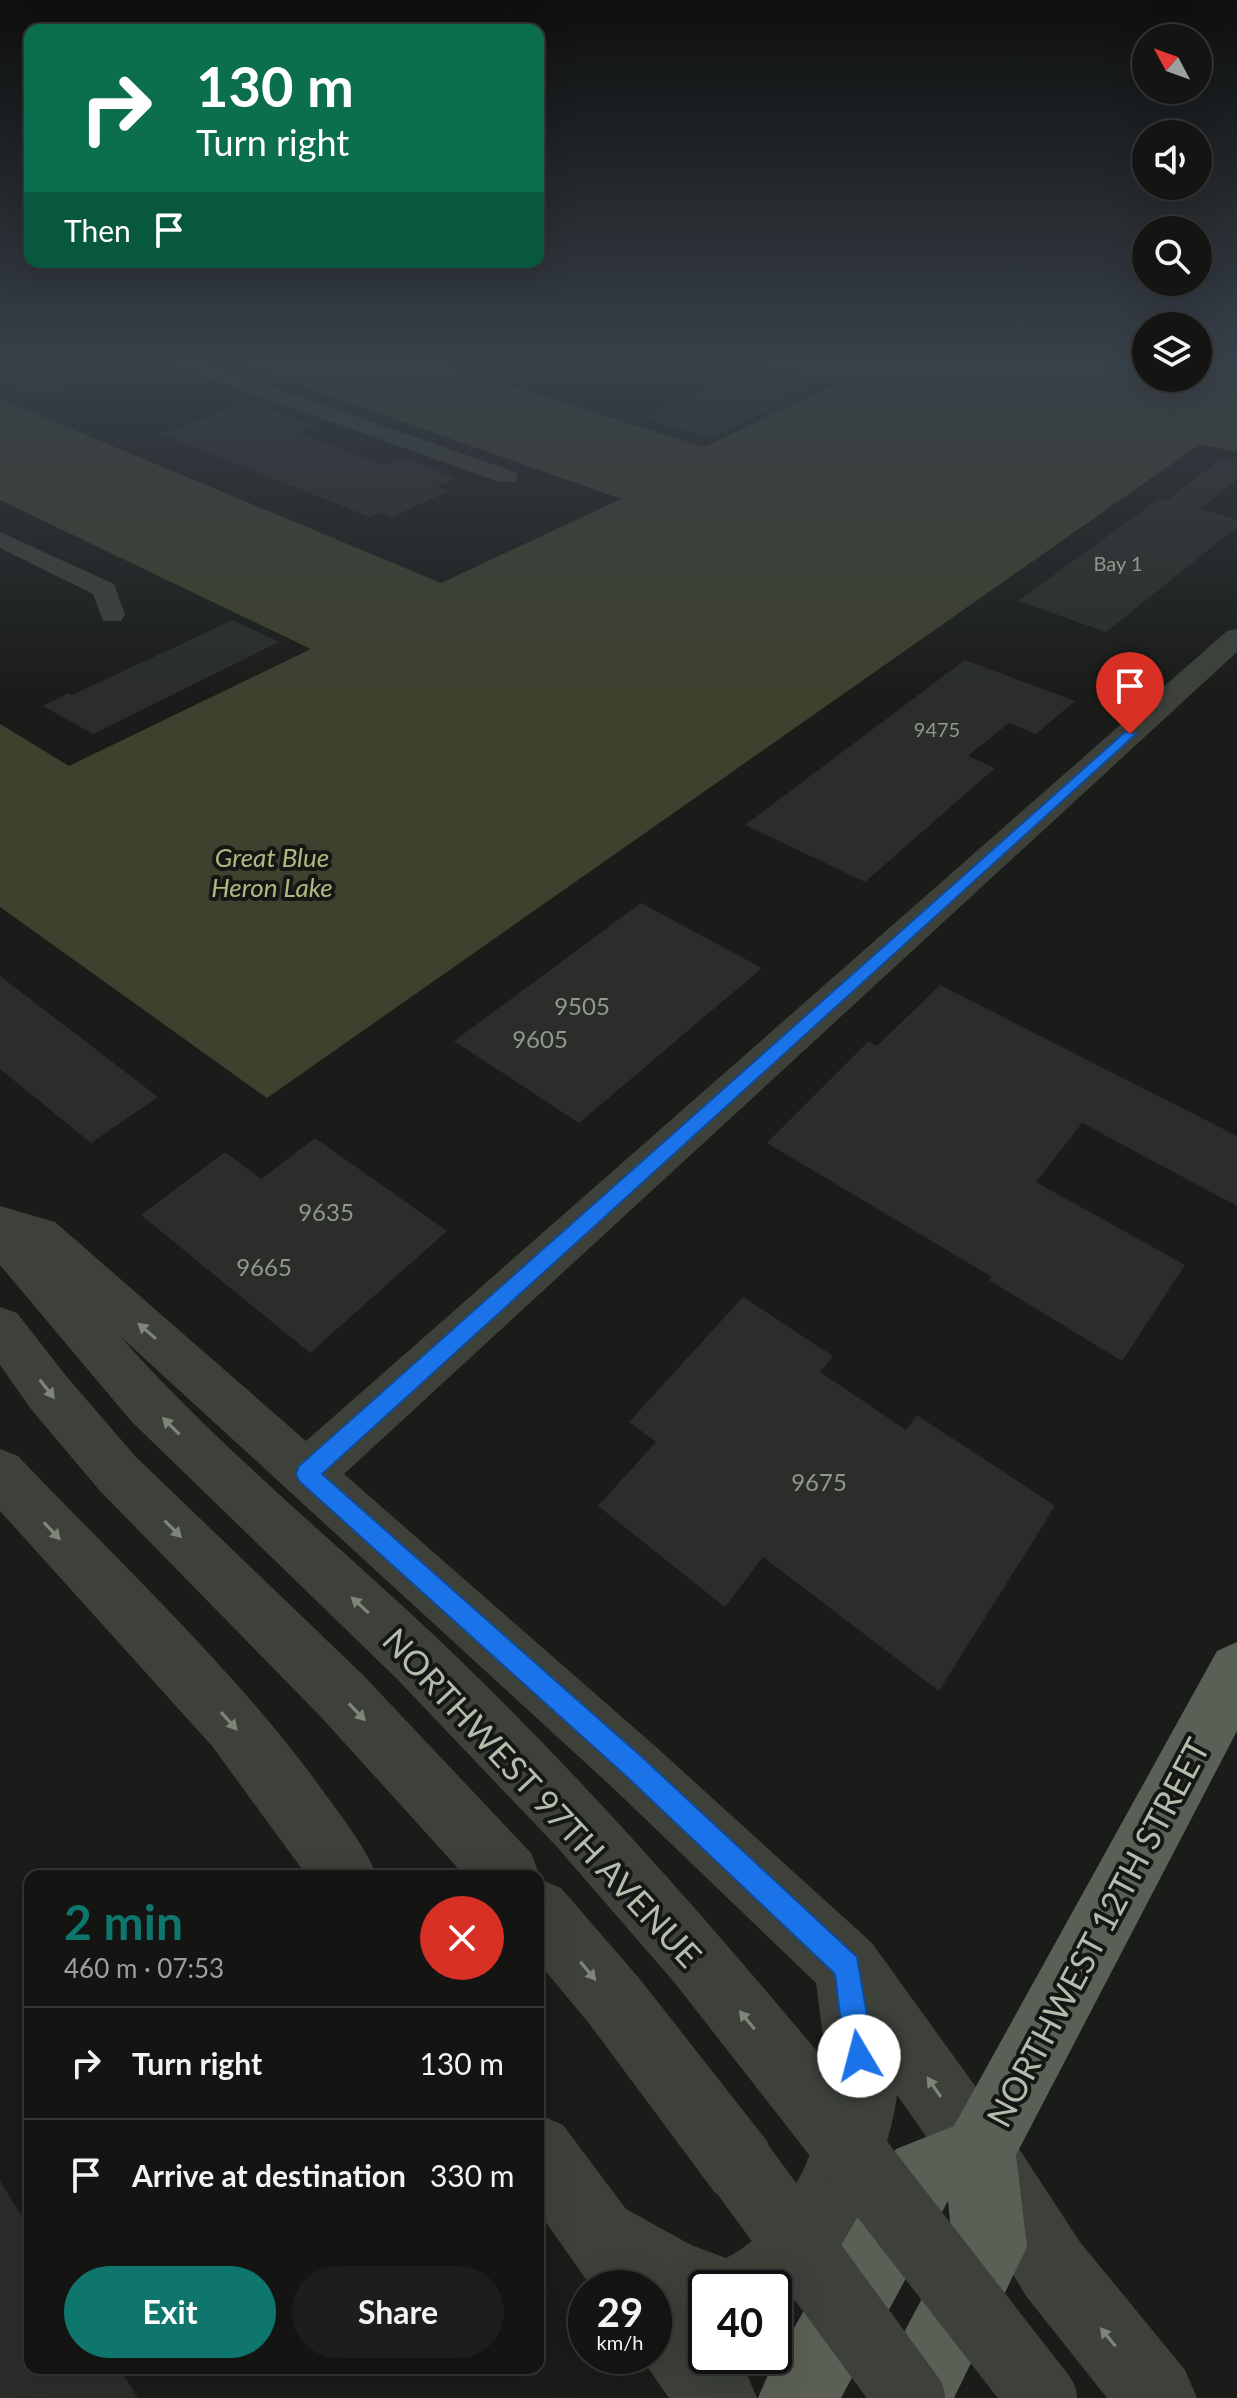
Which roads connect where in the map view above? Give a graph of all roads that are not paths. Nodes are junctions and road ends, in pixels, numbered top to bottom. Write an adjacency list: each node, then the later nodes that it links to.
1 (484, 469): 2 (street)
2 (507, 477)
3 (0, 539): 4 (street)
4 (112, 615)
5 (1237, 637): 10 (street)
6 (0, 1224): 10 (street, one-way to 6)
7 (0, 1233): 25 (street, NORTHWEST 97TH AVENUE, one-way to 7, bridge)
8 (0, 1327): 13 (street, one-way to 13)
9 (0, 1473): 12 (street, one-way to 12)
10 (307, 1474): 15 (street)
11 (1237, 1671): 16 (main road, NORTHWEST 12TH STREET)
12 (341, 1870)
13 (502, 1870)
14 (544, 1918): 24 (street, one-way to 24, bridge)
15 (848, 1967): 16 (street, one-way to 15); 19 (street)
16 (979, 2151): 23 (main road, NORTHWEST 12TH STREET); 24 (main road, NORTHWEST 12TH STREET); 26 (street, one-way to 16)
17 (544, 2158): 18 (street)
18 (619, 2260): 20 (street)
19 (775, 2270)
20 (688, 2282)
21 (672, 2335): 22 (street)
22 (717, 2398)
23 (798, 2398)
24 (911, 2398)
25 (1042, 2398)
26 (1157, 2398)

